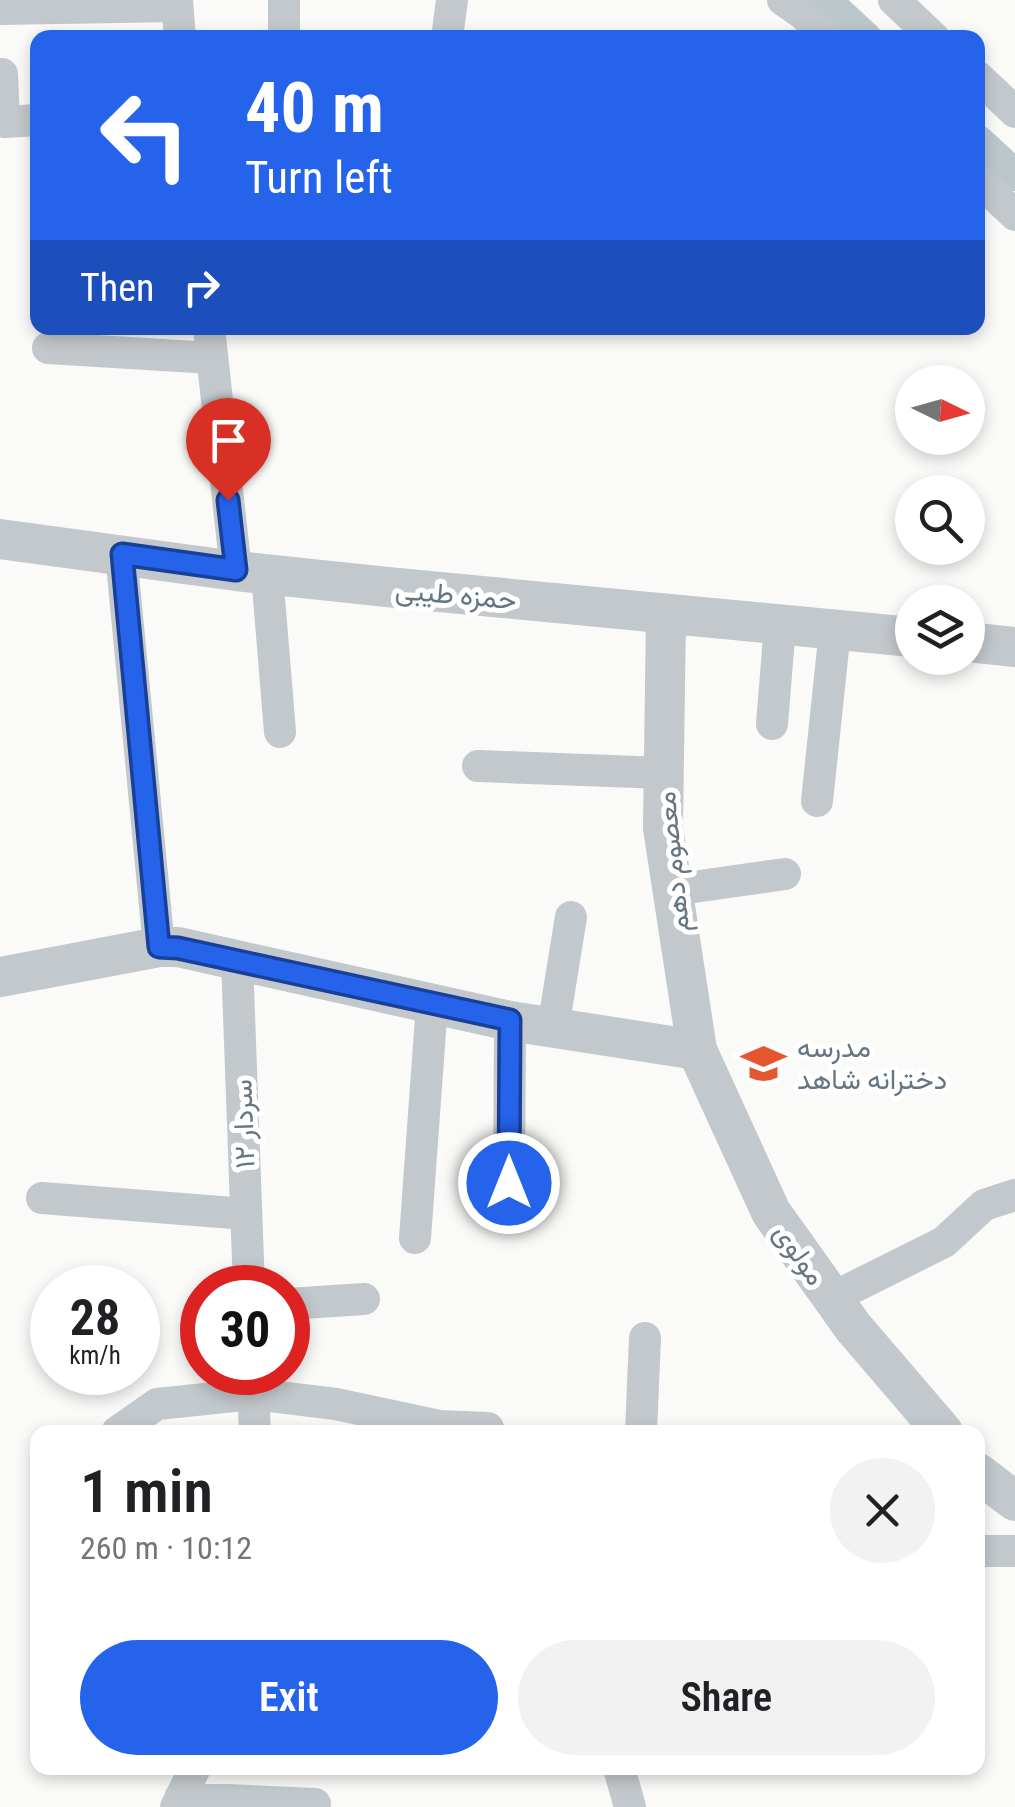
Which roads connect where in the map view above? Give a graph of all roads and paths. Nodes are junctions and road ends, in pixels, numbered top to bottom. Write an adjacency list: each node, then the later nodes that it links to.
1 (284, 0): 7 (street)
2 (452, 0): 8 (street)
3 (783, 0): 9 (street)
4 (894, 0): 10 (street)
5 (0, 9): 6 (street)
6 (178, 15)
7 (284, 30)
8 (448, 30)
9 (820, 30)
10 (926, 30)
11 (2, 74): 14 (street)
12 (985, 84): 13 (street)
13 (1015, 112)
14 (30, 120)
15 (985, 191): 16 (street)
16 (1015, 215)
17 (211, 343): 18 (street); 21 (street)
18 (48, 348)
19 (0, 539): 20 (street, حمزه طیبی)
20 (122, 554): 21 (street, حمزه طیبی); 36 (street)
21 (251, 572): 22 (street, حمزه طیبی); 29 (street)
22 (666, 614): 23 (street, حمزه طیبی); 31 (street, معصوم دهم)
23 (780, 625): 24 (street, حمزه طیبی); 28 (street)
24 (835, 630): 25 (street, حمزه طیبی); 32 (street)
25 (895, 635)
26 (985, 644): 27 (street)
27 (1015, 647)
28 (772, 724)
29 (280, 732)
30 (478, 766): 31 (street)
31 (663, 773): 34 (street, معصوم دهم)
32 (817, 801)
33 (785, 874): 34 (street)
34 (672, 890): 42 (street, معصوم دهم)
35 (571, 917): 41 (street)
36 (159, 947): 37 (street); 38 (street)
37 (237, 960): 39 (street); 46 (street, سردار ۱۲)
38 (0, 978)
39 (432, 1004): 40 (street); 47 (street)
40 (510, 1020): 41 (street); 43 (street)
41 (553, 1028): 42 (street)
42 (697, 1050): 50 (street, مولوی)
43 (509, 1183)
44 (1015, 1195): 50 (street)
45 (42, 1198): 46 (street)
46 (246, 1214): 48 (street, سردار ۱۲)
47 (415, 1238)
48 (248, 1265)
49 (364, 1298): 51 (street)
50 (832, 1298): 60 (street, مولوی)
51 (310, 1302)
52 (645, 1338): 59 (street)
53 (198, 1395): 56 (street)
54 (253, 1395): 57 (street)
55 (300, 1395): 58 (street)
56 (127, 1425)
57 (254, 1425)
58 (434, 1425)
59 (642, 1425)
60 (937, 1425)
61 (985, 1477): 62 (street)
62 (1015, 1501)
63 (1015, 1551): 64 (street)
64 (985, 1552)
65 (192, 1775): 67 (street)
66 (620, 1775): 69 (street)
67 (178, 1802): 68 (street)
68 (315, 1804)
69 (630, 1807)

